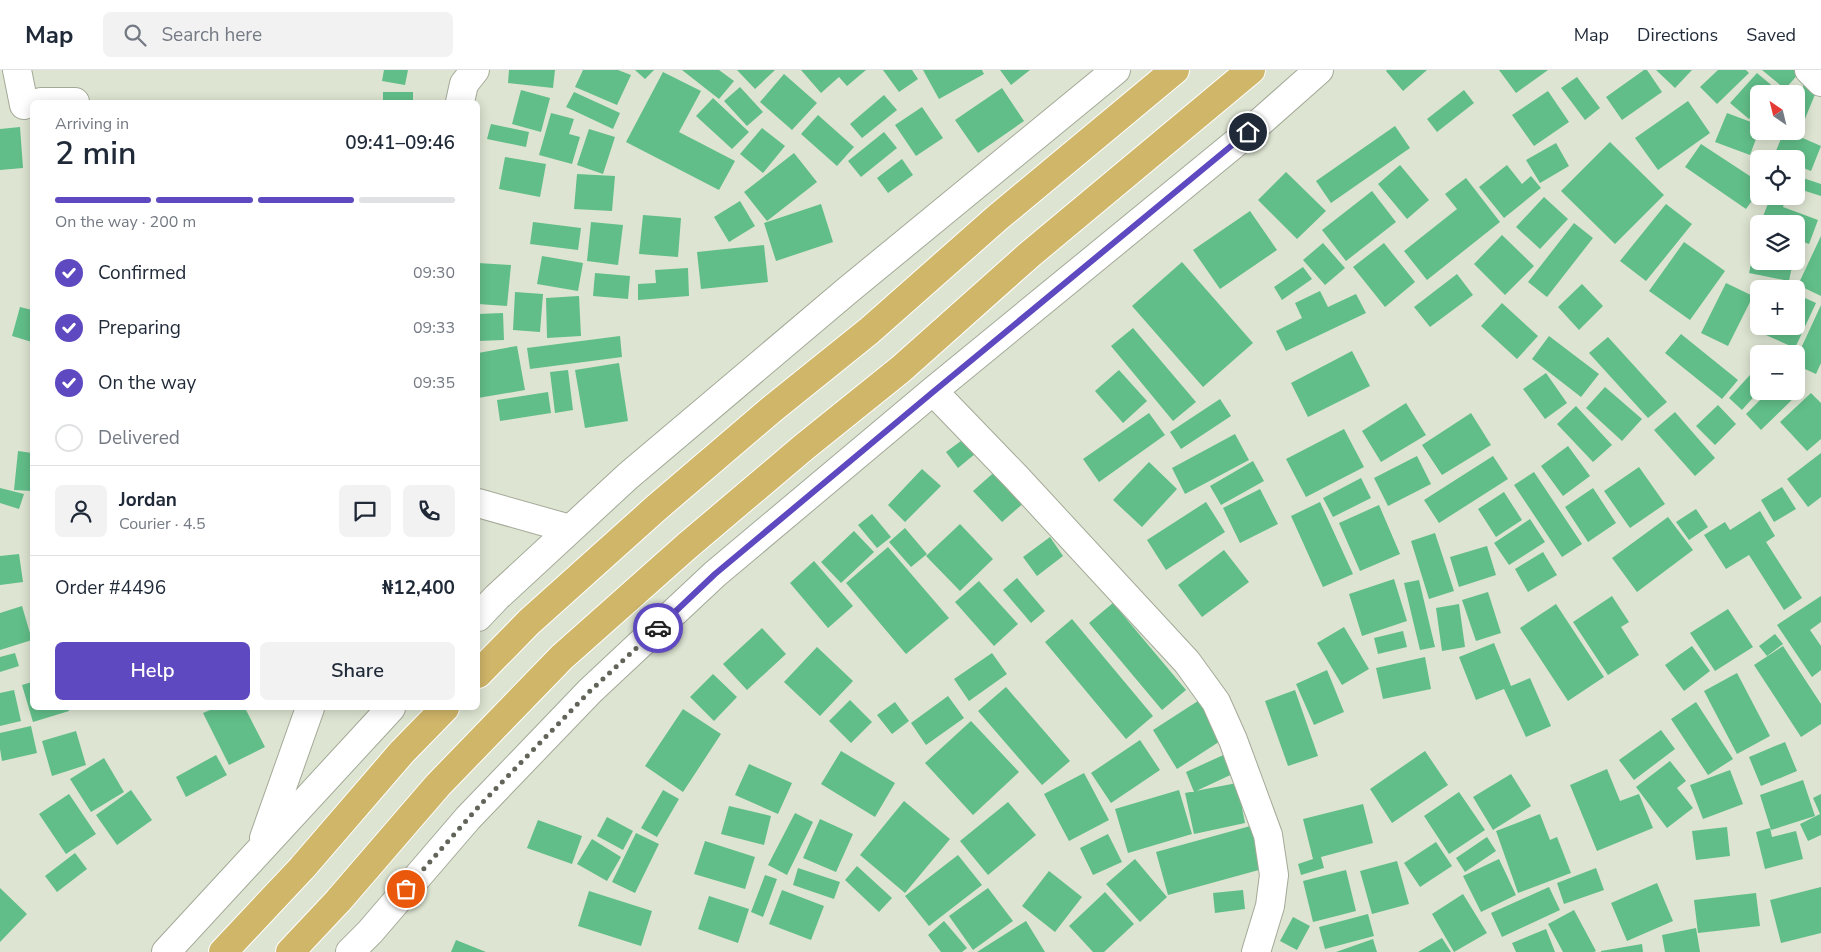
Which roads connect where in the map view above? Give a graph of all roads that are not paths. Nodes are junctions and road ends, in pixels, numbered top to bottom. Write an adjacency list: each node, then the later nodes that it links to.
1 (17, 70): 10 (street)
2 (475, 70): 9 (street)
3 (1116, 70): 13 (street)
4 (1175, 70): 15 (highway)
5 (1251, 70): 22 (highway)
6 (1319, 70): 11 (street)
7 (1809, 70): 8 (street)
8 (1821, 82)
9 (460, 100)
10 (24, 105)
11 (933, 392): 23 (street); 24 (street)
12 (480, 503): 13 (street)
13 (570, 529): 14 (street)
14 (480, 616)
15 (480, 672)
16 (309, 710): 19 (street)
17 (389, 710): 19 (street)
18 (443, 710): 21 (highway)
19 (260, 849): 20 (street)
20 (166, 952)
21 (223, 952)
22 (290, 952)
23 (350, 952)
24 (1256, 952)

